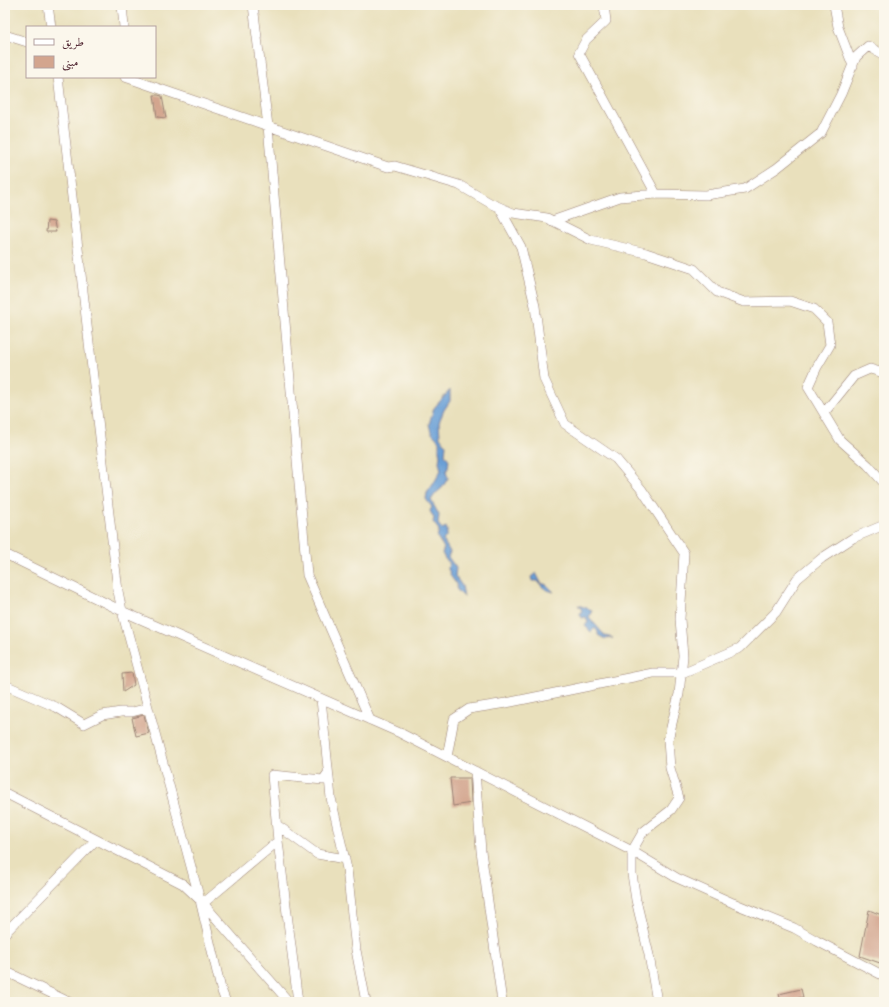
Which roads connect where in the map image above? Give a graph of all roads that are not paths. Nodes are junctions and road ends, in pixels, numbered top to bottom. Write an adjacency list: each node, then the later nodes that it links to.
1 (48, 5): 6 (street)
2 (122, 5): 7 (street)
3 (253, 5): 14 (street)
4 (604, 5): 15 (street)
5 (834, 5): 11 (street)
6 (51, 26)
7 (124, 26)
8 (5, 35): 9 (street)
9 (26, 42)
10 (884, 55): 11 (street)
11 (853, 66): 15 (street)
12 (58, 78): 23 (street)
13 (128, 78): 14 (street)
14 (268, 126): 16 (street); 28 (street)
15 (656, 194): 17 (street)
16 (499, 207): 17 (street); 24 (street)
17 (552, 221): 19 (street)
18 (884, 373): 19 (street)
19 (824, 413): 20 (street)
20 (884, 483)
21 (884, 525): 24 (street)
22 (5, 554): 23 (street)
23 (122, 611): 26 (street); 27 (street)
24 (682, 672): 29 (street); 36 (street)
25 (5, 685): 27 (street)
26 (321, 699): 28 (street); 31 (street)
27 (148, 708): 38 (street)
28 (370, 720): 29 (street)
29 (447, 757): 30 (street)
30 (475, 771): 36 (street); 47 (street)
31 (328, 773): 33 (street); 37 (street)
32 (5, 793): 34 (street)
33 (277, 825): 35 (street); 37 (street)
34 (96, 840): 38 (street); 39 (street)
35 (278, 841): 38 (street); 45 (street)
36 (632, 851): 41 (street); 48 (street)
37 (345, 859): 46 (street)
38 (200, 900): 43 (street); 44 (street)
39 (5, 933)
40 (5, 971): 42 (street)
41 (884, 976)
42 (69, 1002)
43 (226, 1002)
44 (289, 1002)
45 (298, 1002)
46 (366, 1002)
47 (502, 1002)
48 (657, 1002)

